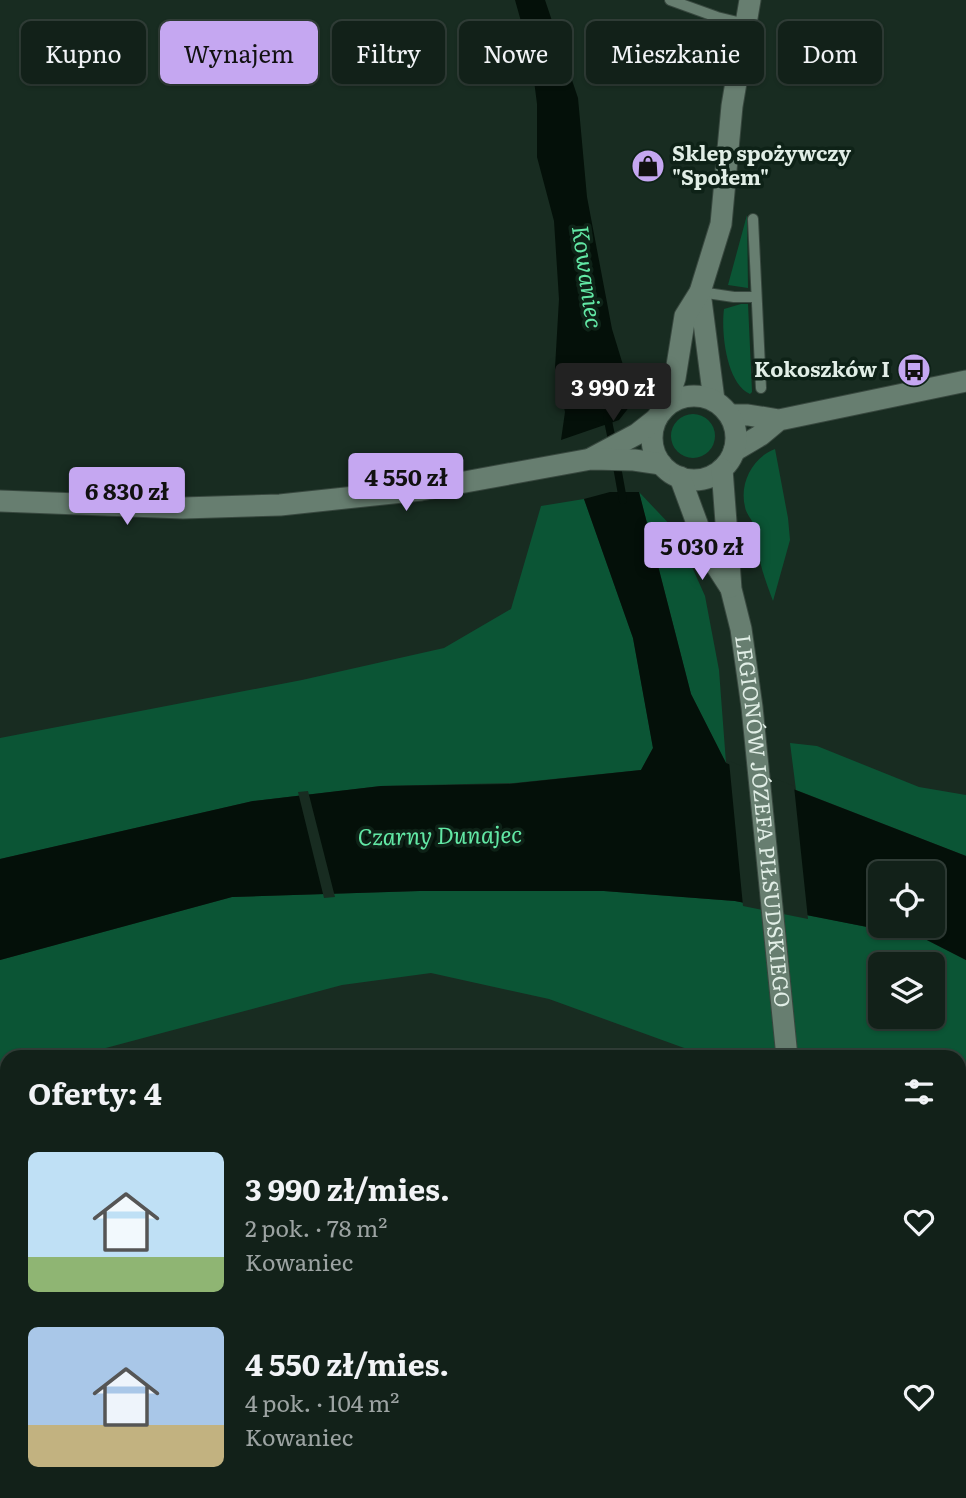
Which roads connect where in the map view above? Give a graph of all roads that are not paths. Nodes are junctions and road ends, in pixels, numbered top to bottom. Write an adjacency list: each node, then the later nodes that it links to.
1 (670, 0): 3 (lane)
2 (750, 0): 4 (street)
3 (734, 21)
4 (746, 21)
5 (736, 84): 7 (street)
6 (753, 219): 8 (lane)
7 (700, 292): 8 (lane); 11 (street); 12 (street)
8 (755, 297): 10 (lane)
9 (966, 381): 14 (street)
10 (761, 388)
11 (714, 400): 12 (street); 13 (street)
12 (661, 413): 15 (street); 17 (street)
13 (730, 415): 14 (street); 16 (street)
14 (779, 420): 16 (street)
15 (591, 459): 17 (street); 19 (street)
16 (728, 460): 18 (street); 20 (street, LEGIONÓW JÓZEFA PIŁSUDSKIEGO)
17 (661, 464): 18 (street)
18 (680, 477): 20 (street, LEGIONÓW JÓZEFA PIŁSUDSKIEGO)
19 (0, 501)
20 (731, 589): 21 (street, LEGIONÓW JÓZEFA PIŁSUDSKIEGO)
21 (786, 1050)

